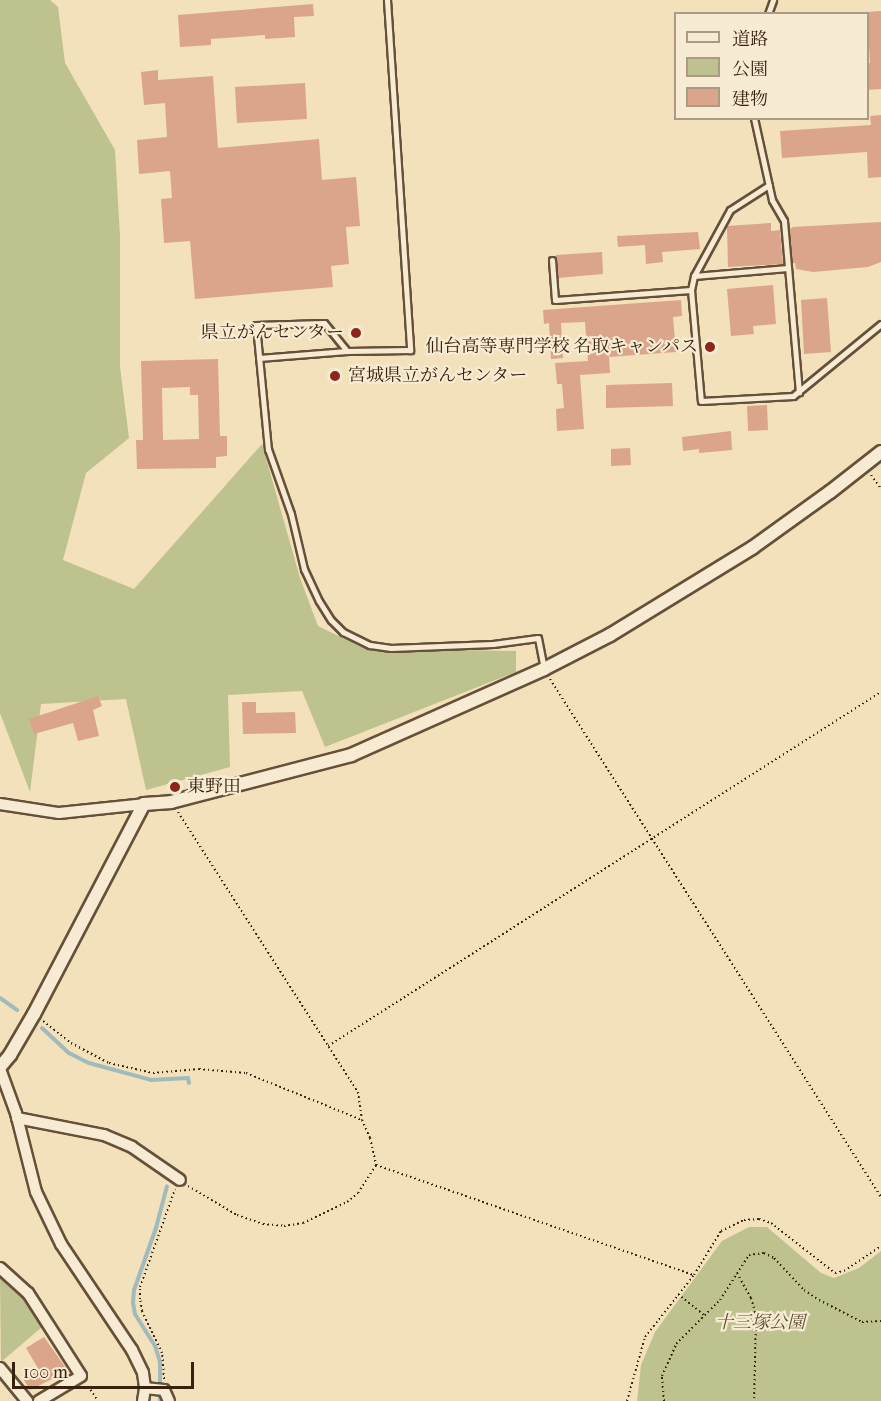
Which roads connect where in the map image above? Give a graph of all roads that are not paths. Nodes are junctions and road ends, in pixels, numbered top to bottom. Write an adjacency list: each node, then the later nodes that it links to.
1 (387, 0): 9 (lane)
2 (754, 120): 3 (lane)
3 (769, 185): 5 (lane); 6 (lane)
4 (552, 260): 7 (lane)
5 (788, 268): 6 (lane); 11 (lane)
6 (693, 276): 7 (lane)
7 (691, 290): 11 (lane)
8 (881, 324): 11 (lane)
9 (347, 351): 10 (lane); 10 (lane)
10 (259, 358): 13 (lane)
11 (799, 392)
12 (881, 452): 13 (street)
13 (544, 669): 15 (street)
14 (0, 804): 15 (street)
15 (144, 804): 16 (street)
16 (0, 1068): 17 (street)
17 (17, 1118): 18 (street); 21 (street)
18 (180, 1180)
19 (0, 1268): 23 (street)
20 (0, 1368): 22 (street)
21 (145, 1388): 24 (street); 25 (street)
22 (27, 1401)
23 (39, 1401)
24 (143, 1401)
25 (169, 1401)

